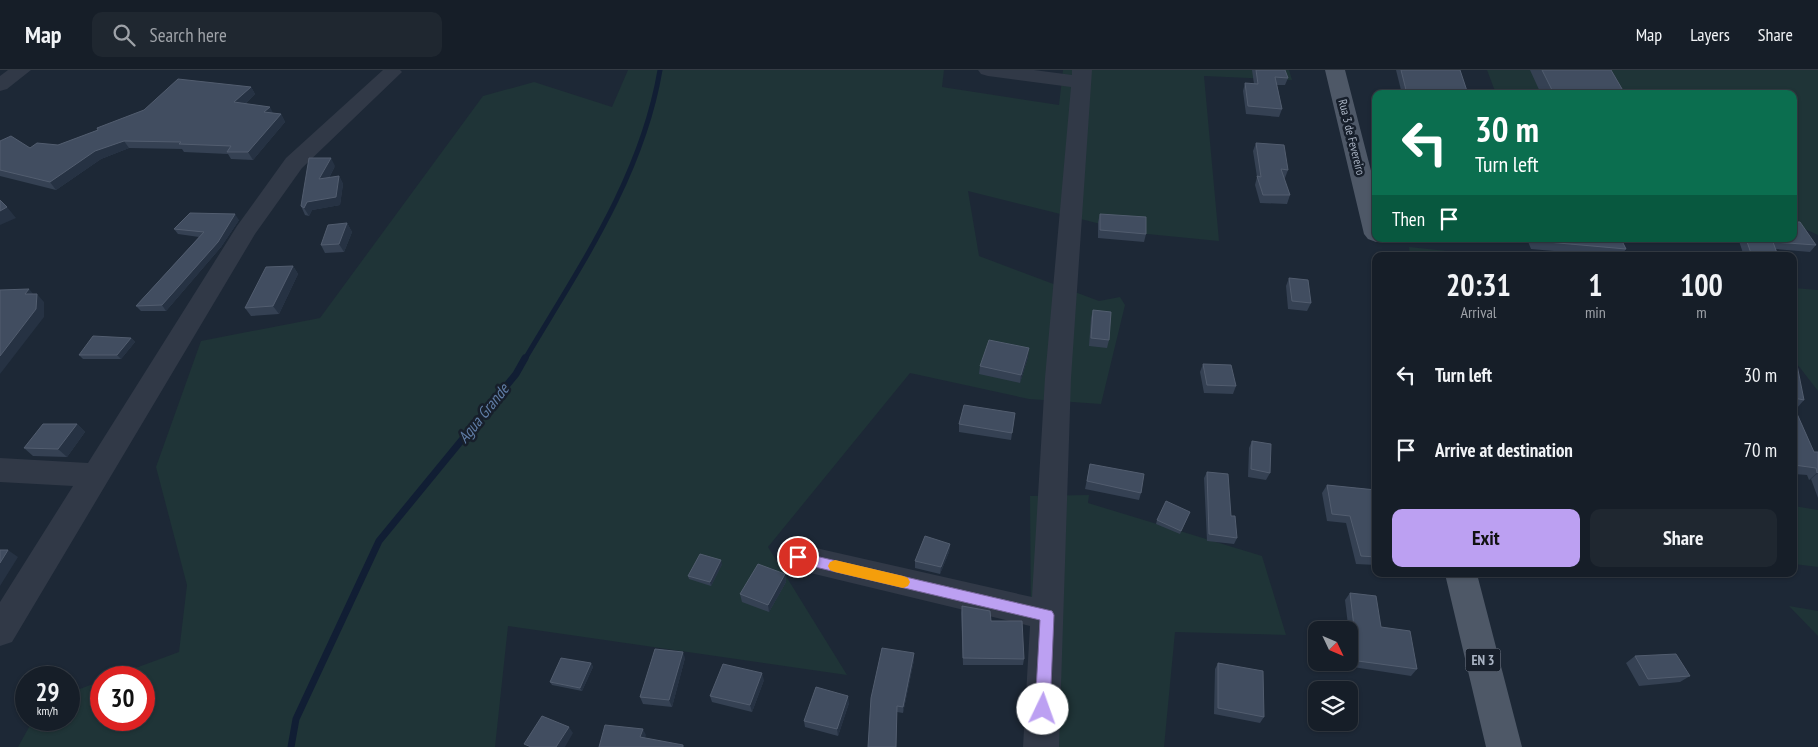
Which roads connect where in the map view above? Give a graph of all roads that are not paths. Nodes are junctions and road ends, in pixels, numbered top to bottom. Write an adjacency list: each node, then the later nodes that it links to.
1 (22, 70): 6 (street)
2 (988, 70): 5 (street)
3 (1335, 70): 7 (main road, Rua 3 de Fevereiro)
4 (392, 72): 9 (street)
5 (1082, 76): 12 (street)
6 (0, 85)
7 (1372, 218)
8 (0, 470): 9 (street)
9 (96, 475): 13 (street)
10 (798, 557): 12 (street)
11 (1462, 577): 15 (main road, EN 3)
12 (1047, 615): 14 (street)
13 (0, 631)
14 (1041, 747)
15 (1504, 747)

